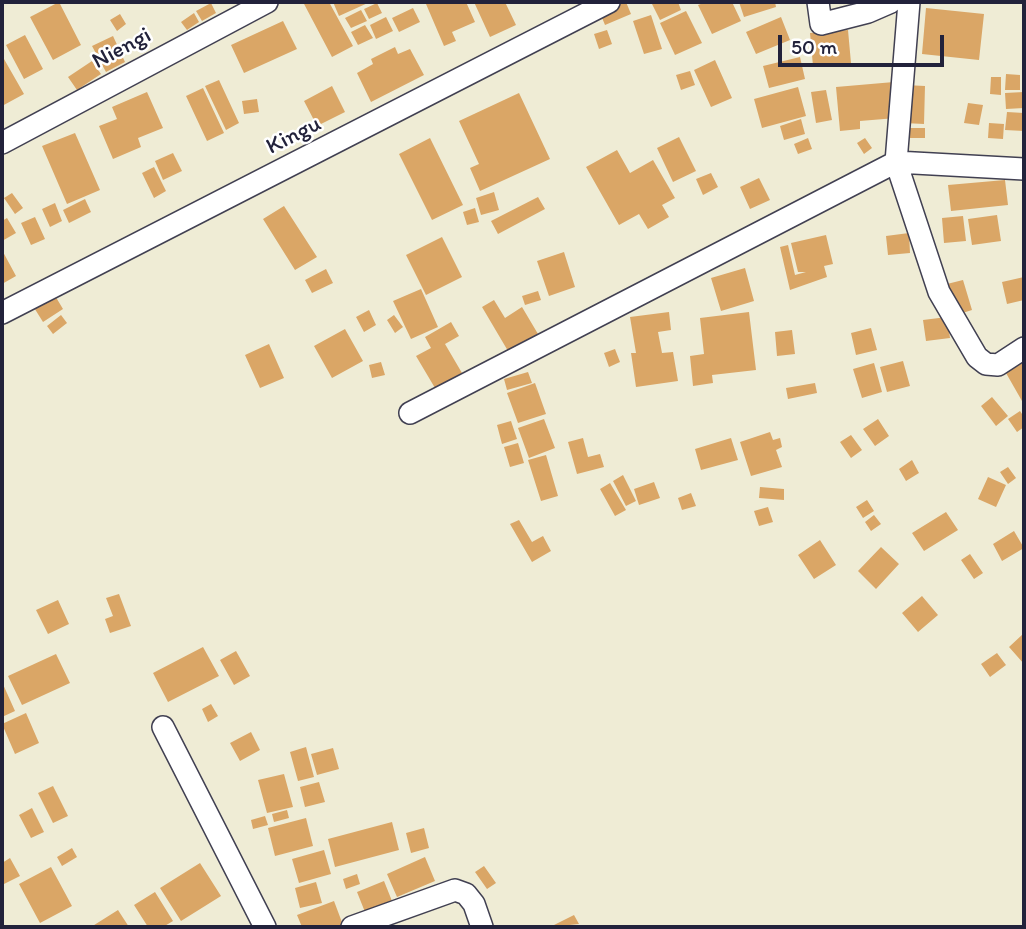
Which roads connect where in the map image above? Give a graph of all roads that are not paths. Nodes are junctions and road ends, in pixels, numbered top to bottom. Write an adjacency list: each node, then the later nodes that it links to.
1 (267, 2): 6 (street, Niengi)
2 (610, 2): 9 (street, Kingu)
3 (818, 2): 4 (street)
4 (891, 2)
5 (908, 2): 7 (street)
6 (2, 142)
7 (896, 162): 8 (street); 10 (street); 11 (street)
8 (1024, 169)
9 (2, 313)
10 (1024, 348)
11 (410, 413)
12 (163, 727): 13 (street)
13 (265, 927)
14 (352, 927): 15 (street)
15 (482, 927)

